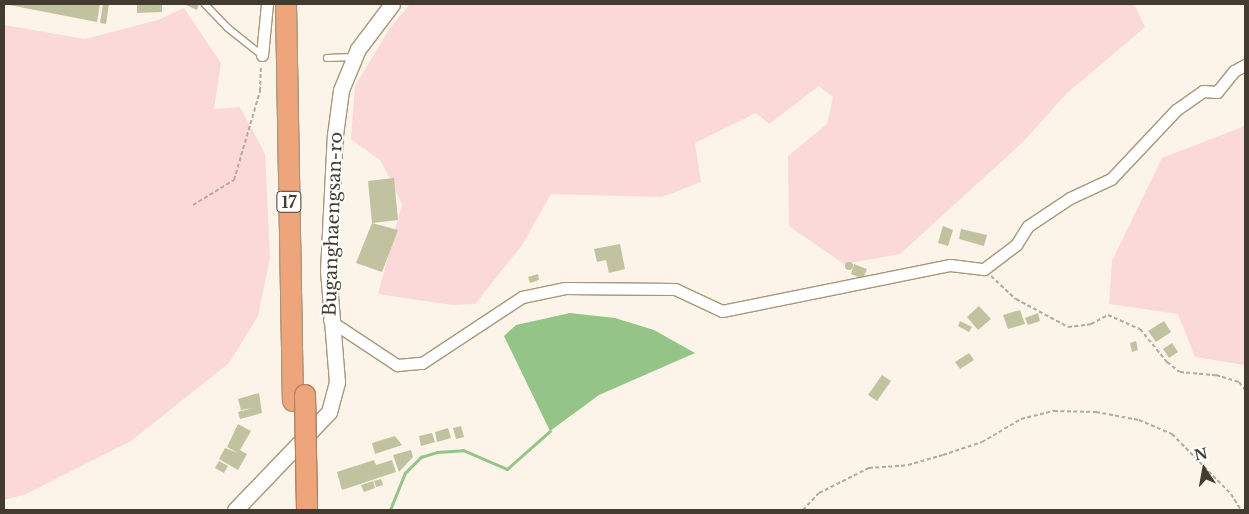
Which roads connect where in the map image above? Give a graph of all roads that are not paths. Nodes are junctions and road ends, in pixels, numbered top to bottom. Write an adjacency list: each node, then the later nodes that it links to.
1 (205, 4): 6 (lane)
2 (267, 4): 6 (street)
3 (286, 4): 11 (highway, 17)
4 (299, 4): 11 (highway, 17)
5 (392, 4): 7 (street, Buganghaengsan-ro)
6 (262, 55)
7 (353, 57): 8 (lane); 10 (street, Buganghaengsan-ro)
8 (327, 58)
9 (1245, 65): 10 (street)
10 (329, 320): 12 (street, Buganghaengsan-ro)
11 (299, 398): 13 (highway, 17); 14 (highway, 17, bridge)
12 (235, 510)
13 (295, 510)
14 (307, 510)

